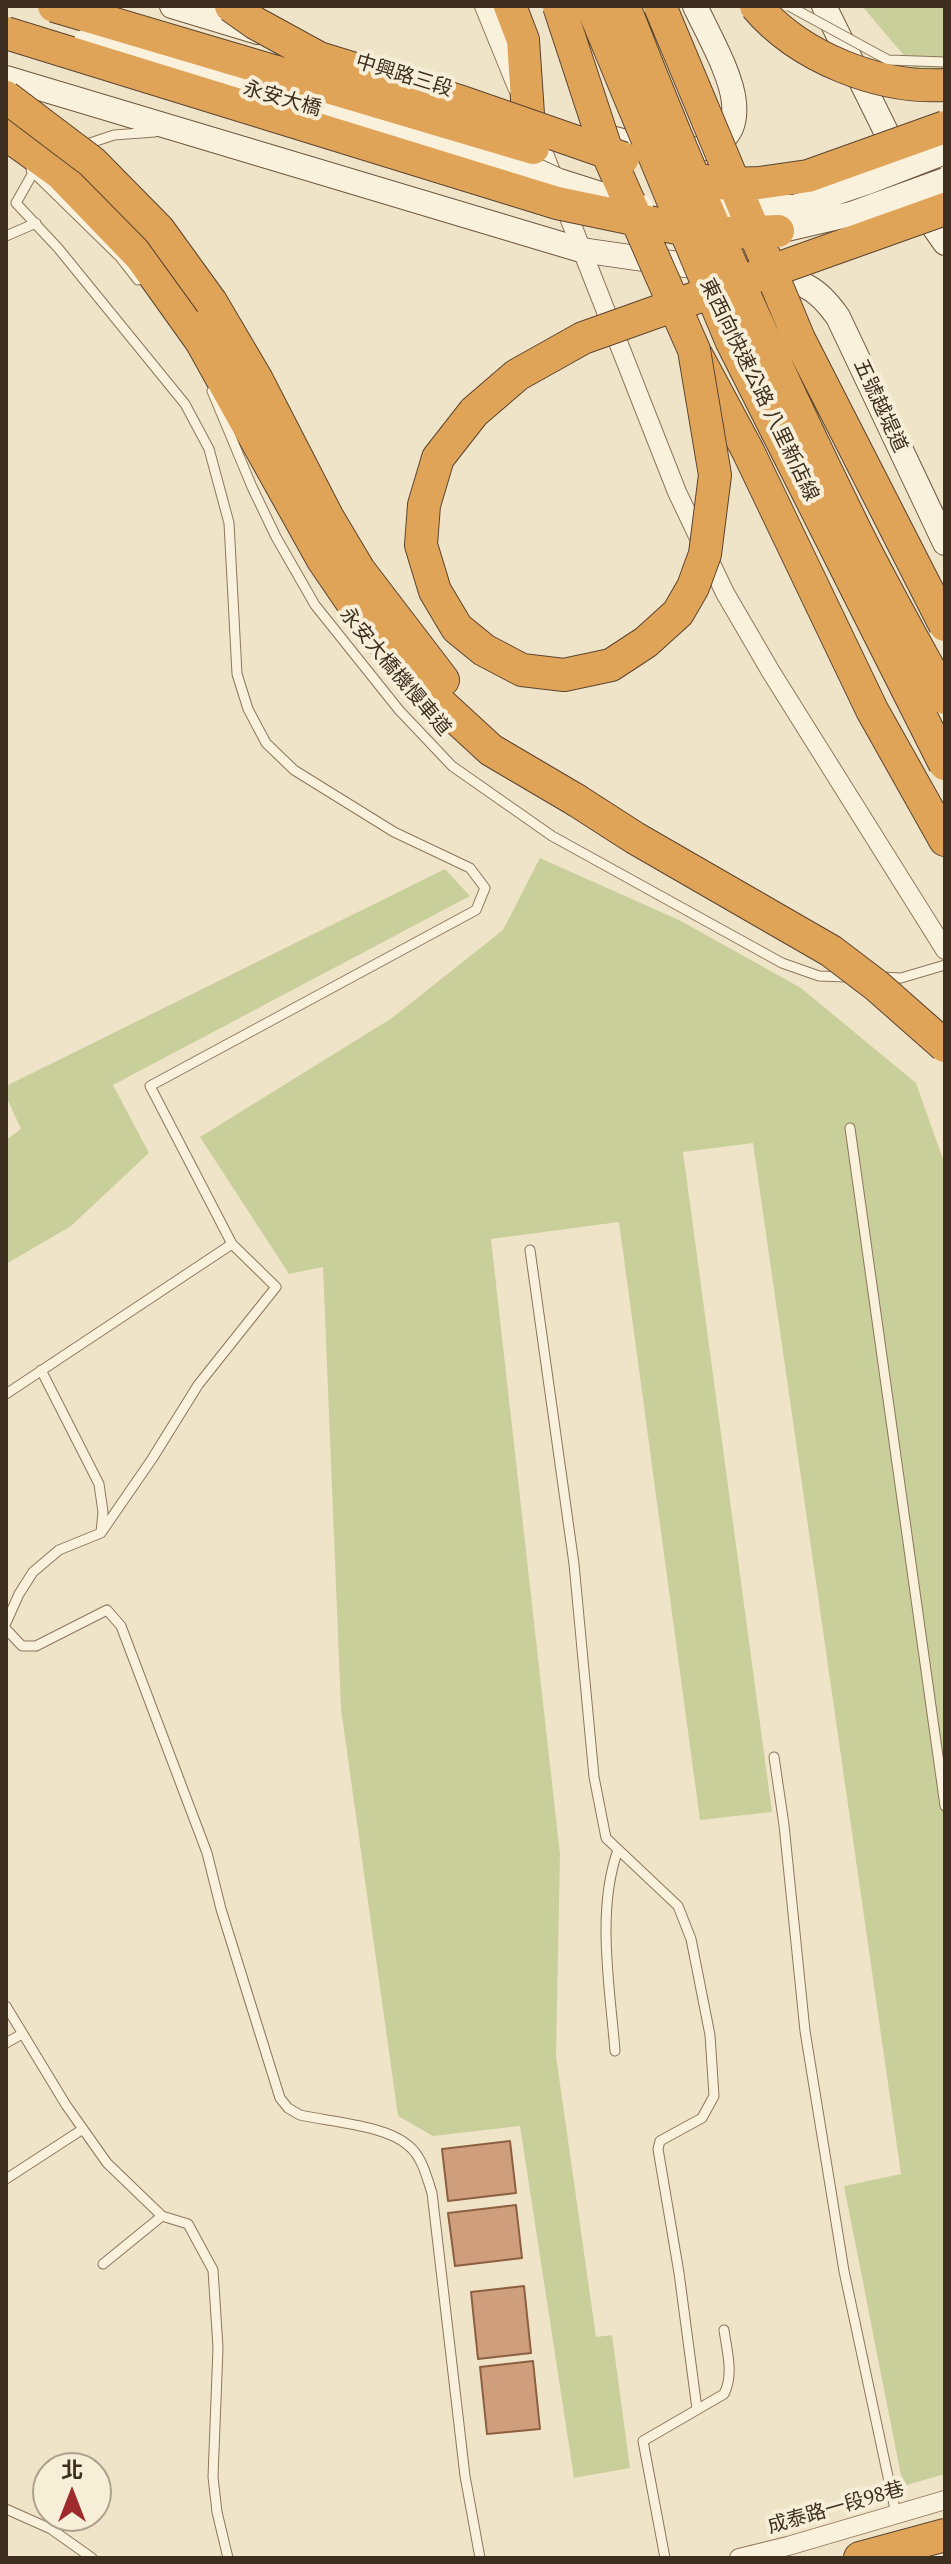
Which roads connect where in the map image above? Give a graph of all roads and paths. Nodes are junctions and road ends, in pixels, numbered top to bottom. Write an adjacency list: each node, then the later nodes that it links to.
1 (54, 6): 30 (highway, bridge)
2 (172, 6): 20 (street, 中興路三段)
3 (231, 6): 21 (highway, bridge)
4 (484, 6): 20 (street)
5 (510, 6): 20 (highway)
6 (559, 6): 40 (highway, bridge)
7 (592, 6): 45 (highway, 東西向快速公路 八里新店線, bridge)
8 (624, 6): 44 (highway, 東西向快速公路 八里新店線, bridge)
9 (660, 6): 43 (highway, bridge)
10 (695, 6): 20 (street, 中興路三段)
11 (756, 6): 18 (highway, bridge)
12 (789, 6): 16 (lane, bridge)
13 (824, 6): 35 (street)
14 (6, 18): 27 (street, 永安大橋, bridge)
15 (6, 33): 33 (highway, bridge)
16 (945, 62)
17 (6, 78): 22 (street)
18 (945, 85)
19 (6, 97): 46 (highway, bridge)
20 (528, 114): 36 (street)
21 (945, 127)
22 (174, 130): 25 (lane); 36 (street)
23 (6, 134): 25 (highway)
24 (945, 152): 30 (street, 永安大橋, bridge)
25 (33, 165): 29 (lane); 37 (lane); 46 (highway)
26 (945, 180): 33 (street, 永安大橋, bridge)
27 (559, 181): 30 (street, 永安大橋, bridge); 33 (street, 永安大橋, bridge)
28 (6, 196): 29 (lane)
29 (16, 203): 32 (lane)
30 (702, 207)
31 (945, 209): 40 (highway, bridge)
32 (36, 223): 34 (lane); 52 (lane)
33 (778, 231)
34 (6, 236)
35 (945, 243)
36 (581, 250): 42 (street, 五號越堤道); 48 (street)
37 (146, 289)
38 (173, 320): 39 (lane)
39 (188, 343)
40 (694, 350): 47 (highway)
41 (206, 380): 49 (lane, 永安大橋機慢車道)
42 (945, 543)
43 (945, 625)
44 (945, 698)
45 (945, 764)
46 (576, 800): 50 (highway, bridge)
47 (945, 840)
48 (945, 950)
49 (945, 965)
50 (945, 1046)
51 (850, 1128): 59 (lane)
52 (232, 1244): 54 (lane); 56 (lane)
53 (530, 1250): 60 (lane)
54 (41, 1370): 55 (lane); 56 (lane)
55 (6, 1394)
56 (101, 1533): 57 (lane)
57 (6, 1626): 77 (lane)
58 (774, 1757): 73 (lane)
59 (945, 1806)
60 (618, 1850): 64 (lane); 70 (lane)
61 (6, 2006): 62 (lane)
62 (22, 2034): 63 (lane); 65 (lane)
63 (6, 2043)
64 (615, 2051)
65 (83, 2129): 66 (lane); 67 (lane)
66 (6, 2179)
67 (162, 2216): 68 (lane); 76 (lane)
68 (103, 2264)
69 (724, 2330): 70 (lane)
70 (697, 2409): 78 (lane)
71 (945, 2500): 73 (street, 成泰路一段98巷)
72 (6, 2509): 75 (lane)
73 (896, 2514): 79 (street, 成泰路一段98巷)
74 (945, 2535): 80 (highway)
75 (92, 2558)
76 (228, 2558)
77 (480, 2558)
78 (665, 2558)
79 (739, 2558)
80 (860, 2558)

